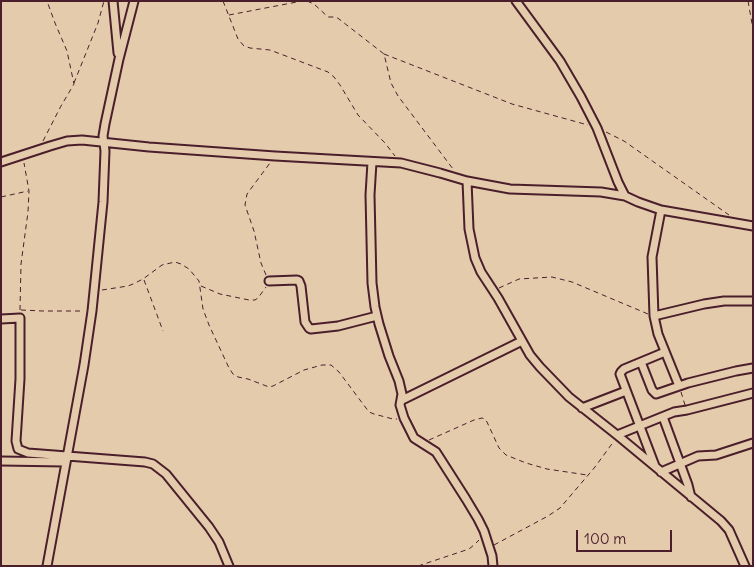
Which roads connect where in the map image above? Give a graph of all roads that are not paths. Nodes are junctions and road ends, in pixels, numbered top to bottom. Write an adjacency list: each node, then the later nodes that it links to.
1 (113, 1): 4 (street)
2 (134, 1): 4 (street)
3 (516, 1): 9 (street)
4 (119, 59): 5 (street)
5 (104, 143): 6 (street); 7 (street); 30 (street)
6 (1, 162)
7 (372, 162): 8 (street); 14 (street)
8 (464, 180): 9 (street); 17 (street)
9 (625, 196): 10 (street)
10 (661, 210): 11 (street); 15 (street)
11 (753, 226)
12 (269, 281): 14 (street)
13 (753, 302): 15 (street)
14 (377, 316): 24 (street)
15 (654, 316): 18 (street)
16 (1, 319): 30 (street)
17 (522, 341): 24 (street); 25 (street)
18 (665, 352): 19 (street); 21 (street)
19 (641, 362): 21 (street); 22 (street)
20 (753, 368): 21 (street)
21 (679, 386)
22 (626, 391): 25 (street); 27 (street)
23 (753, 393): 26 (street)
24 (402, 400): 38 (street)
25 (582, 408): 28 (street)
26 (663, 417): 27 (street); 32 (street)
27 (640, 426): 28 (street); 33 (street)
28 (617, 435): 33 (street)
29 (753, 443): 32 (street)
30 (66, 459): 31 (street); 36 (street); 37 (street)
31 (1, 460)
32 (680, 463): 34 (street); 35 (street)
33 (655, 466): 34 (street)
34 (661, 472): 35 (street)
35 (691, 497): 39 (street)
36 (47, 566)
37 (228, 566)
38 (493, 566)
39 (745, 566)

